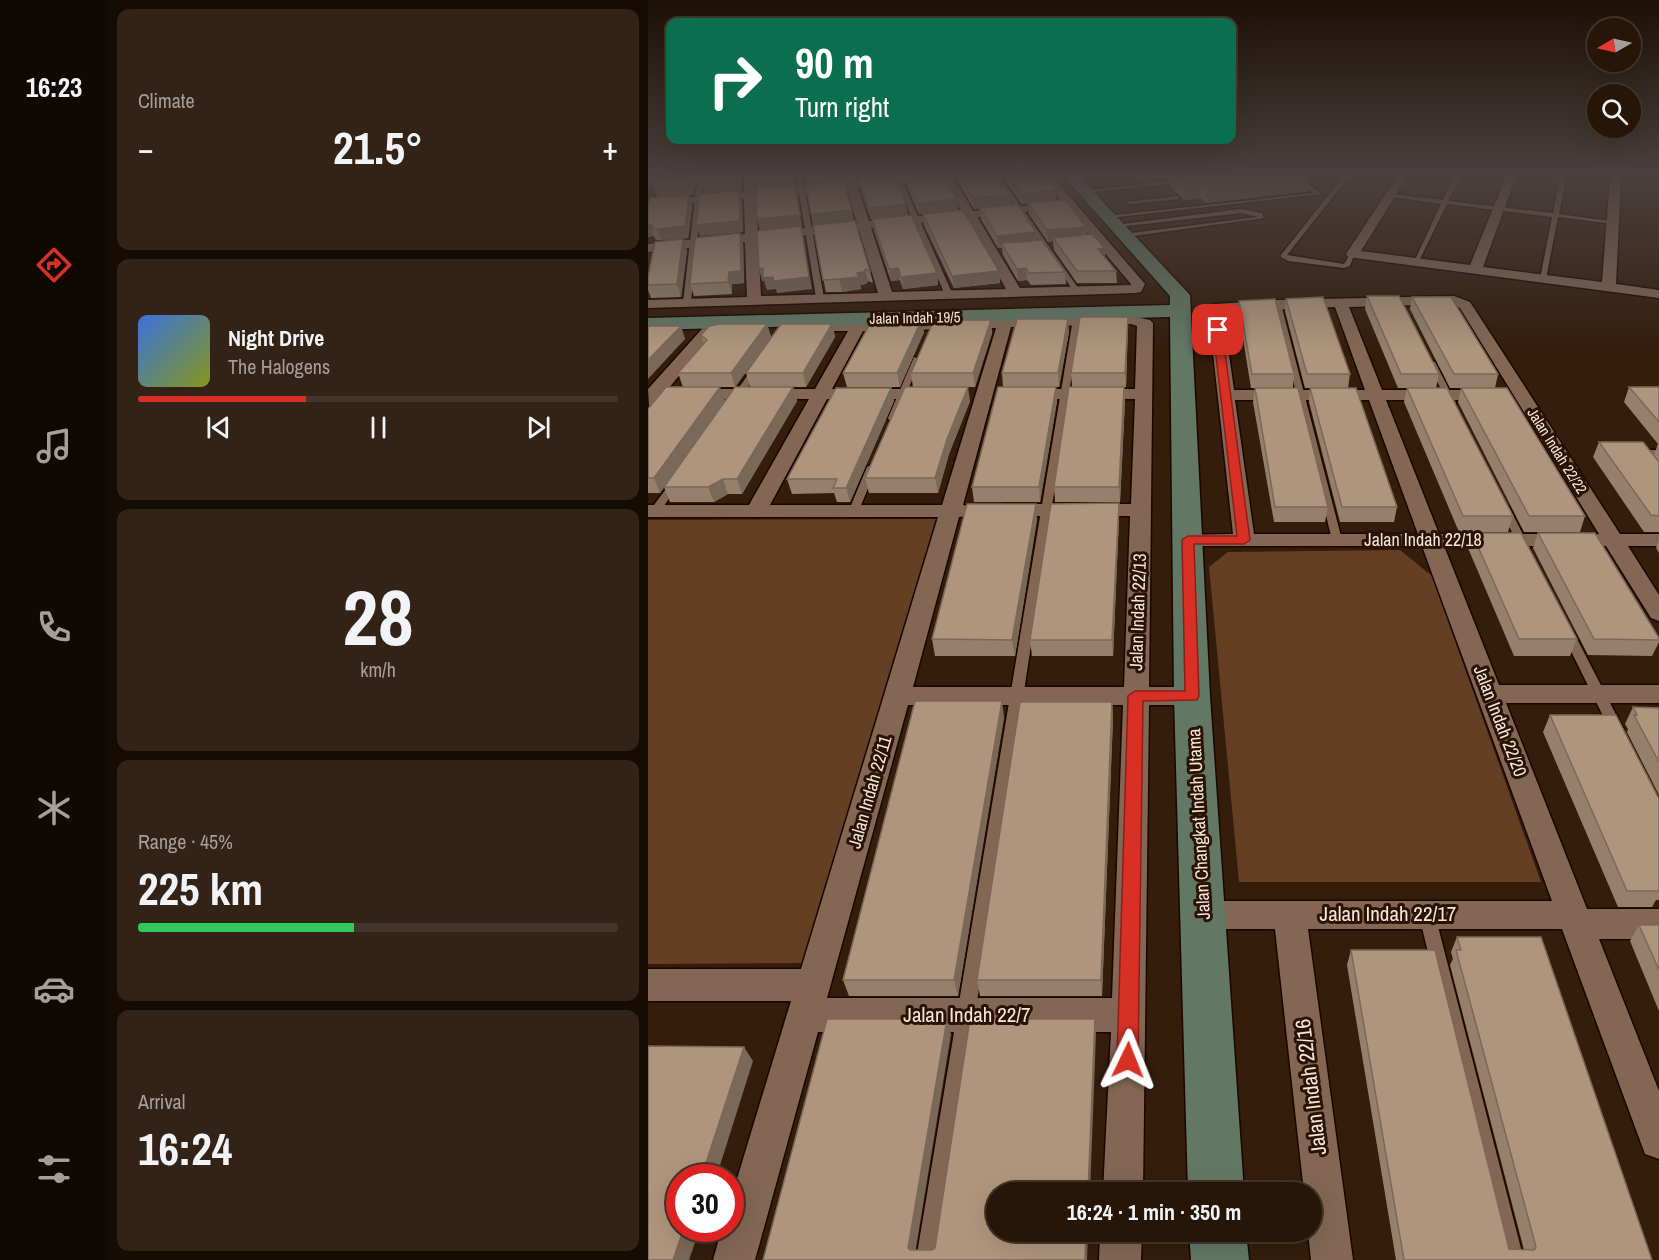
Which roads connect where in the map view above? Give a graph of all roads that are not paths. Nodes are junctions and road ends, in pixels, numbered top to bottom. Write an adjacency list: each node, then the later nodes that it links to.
1 (695, 233): 18 (lane)
2 (752, 233): 17 (street)
3 (792, 233): 17 (street)
4 (809, 233): 33 (lane)
5 (866, 233): 32 (street)
6 (923, 233): 31 (lane)
7 (983, 233): 29 (street)
8 (1037, 233): 20 (lane)
9 (1089, 233): 28 (street)
10 (1124, 233): 39 (street, Jalan Changkat Indah Utama)
11 (1301, 233): 23 (lane)
12 (1366, 233): 23 (street)
13 (1430, 233): 24 (lane)
14 (1490, 233): 25 (street)
15 (1553, 233): 26 (lane)
16 (1612, 233): 27 (street)
17 (752, 237): 18 (street); 34 (street)
18 (694, 243): 21 (street); 35 (lane)
19 (1058, 246): 20 (lane)
20 (1047, 247): 22 (lane); 28 (lane)
21 (648, 248)
22 (1036, 248)
23 (1353, 254): 24 (street)
24 (1415, 262): 25 (street)
25 (1475, 270): 26 (street)
26 (1543, 279): 27 (street)
27 (1609, 288): 30 (street)
28 (1077, 292): 29 (street)
29 (1016, 294): 31 (street)
30 (1659, 294)
31 (949, 295): 32 (street)
32 (886, 297): 33 (street)
33 (820, 298): 34 (street)
34 (754, 300): 35 (street)
35 (687, 302): 37 (street)
36 (1340, 302): 38 (street); 57 (street, Jalan Indah 22/20); 59 (street, Jalan Indah 22/22)
37 (648, 304)
38 (1277, 304): 39 (street); 56 (lane)
39 (1199, 309): 42 (street, Jalan Indah 19/5); 55 (street); 75 (street, Jalan Changkat Indah Utama)
40 (1076, 321): 41 (street); 53 (lane); 54 (street, Jalan Indah 22/13)
41 (1005, 322): 44 (street); 52 (street, Jalan Indah 22/11)
42 (715, 323): 43 (street, Jalan Indah 19/5); 60 (street)
43 (648, 324)
44 (858, 327): 45 (street); 49 (street)
45 (784, 328)
46 (1426, 353): 58 (lane)
47 (919, 354): 50 (lane)
48 (765, 356): 61 (lane)
49 (820, 394): 50 (street); 61 (street); 73 (street)
50 (902, 394): 51 (street); 63 (lane)
51 (948, 394)
52 (978, 394): 53 (street); 74 (street, Jalan Indah 22/11)
53 (1064, 394): 54 (street); 70 (lane)
54 (1142, 394): 71 (street, Jalan Indah 22/13)
55 (1226, 395): 56 (street); 76 (street)
56 (1300, 395): 57 (street); 77 (lane)
57 (1375, 395): 58 (street); 78 (street, Jalan Indah 22/20)
58 (1448, 395): 59 (street); 62 (lane)
59 (1522, 395): 80 (street, Jalan Indah 22/22)
60 (650, 396): 61 (street)
61 (735, 399)
62 (1458, 416)
63 (888, 426)
64 (1659, 453): 67 (lane)
65 (876, 458): 69 (lane)
66 (682, 472): 72 (lane)
67 (1659, 476)
68 (1500, 499): 79 (lane)
69 (854, 510): 73 (street); 74 (street)
70 (1044, 510): 71 (street); 74 (street); 89 (lane)
71 (1141, 510): 90 (street, Jalan Indah 22/13)
72 (651, 511): 73 (street)
73 (756, 511)
74 (951, 511): 88 (street, Jalan Indah 22/11)
75 (1188, 540): 76 (street, Jalan Indah 22/18); 91 (street, Jalan Changkat Indah Utama)
76 (1244, 540): 77 (street, Jalan Indah 22/18)
77 (1337, 540): 78 (street, Jalan Indah 22/18)
78 (1431, 540): 79 (street, Jalan Indah 22/18); 85 (street, Jalan Indah 22/20)
79 (1521, 540): 80 (street, Jalan Indah 22/18); 82 (lane)
80 (1613, 540): 81 (street, Jalan Indah 22/18); 83 (street, Jalan Indah 22/22)
81 (1659, 540)
82 (1531, 561)
83 (1659, 613)
84 (1562, 622): 86 (lane)
85 (1490, 694): 86 (street); 96 (street, Jalan Indah 22/20)
86 (1599, 694): 87 (street); 92 (lane)
87 (1659, 694)
88 (898, 696): 89 (street); 99 (street, Jalan Indah 22/11)
89 (1016, 696): 90 (street); 100 (lane)
90 (1135, 696): 91 (street); 101 (street, Jalan Indah 22/13)
91 (1192, 696): 94 (street, Jalan Changkat Indah Utama)
92 (1624, 744)
93 (1427, 914): 95 (street, Jalan Indah 22/17); 96 (street, Jalan Indah 22/17); 112 (lane)
94 (1203, 915): 95 (street, Jalan Indah 22/17); 104 (street, Jalan Changkat Indah Utama)
95 (1290, 915): 111 (street, Jalan Indah 22/16)
96 (1575, 920): 97 (street, Jalan Indah 22/17); 102 (street, Jalan Indah 22/20)
97 (1659, 924)
98 (648, 985): 99 (street, Jalan Indah 22/7)
99 (809, 1000): 100 (street, Jalan Indah 22/7); 107 (street, Jalan Indah 22/11)
100 (966, 1015): 101 (street, Jalan Indah 22/7); 108 (lane)
101 (1129, 1016): 103 (street, Jalan Indah 22/13)
102 (1659, 1140)
103 (1123, 1182)
104 (1216, 1182)
105 (1121, 1242): 109 (street)
106 (1219, 1242): 110 (street)
107 (734, 1260)
108 (927, 1260)
109 (1120, 1260)
110 (1220, 1260)
111 (1332, 1260)
112 (1513, 1260)

